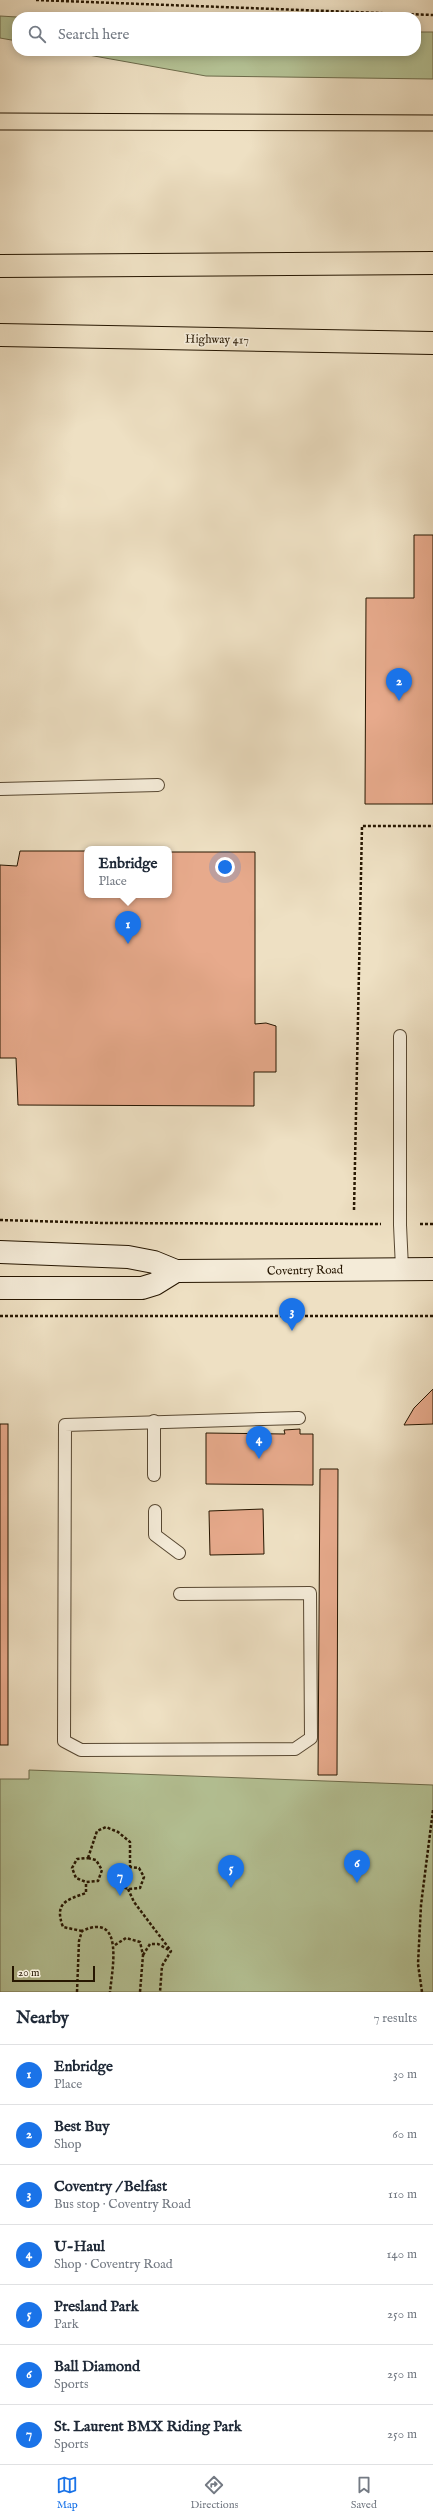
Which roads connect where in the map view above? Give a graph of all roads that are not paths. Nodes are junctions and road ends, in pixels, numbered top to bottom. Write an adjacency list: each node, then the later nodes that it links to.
1 (433, 263): 2 (highway)
2 (0, 266)
3 (0, 335): 4 (highway, Highway 417)
4 (433, 344)
5 (158, 785): 6 (lane)
6 (0, 789)
7 (400, 1036): 9 (lane)
8 (0, 1252): 11 (main road, Coventry Road)
9 (402, 1268): 10 (main road, Coventry Road); 11 (main road, Coventry Road)
10 (433, 1269)
11 (176, 1271): 12 (main road)
12 (0, 1288)
13 (299, 1418): 14 (lane)
14 (154, 1421): 15 (lane); 18 (lane)
15 (154, 1475)
16 (155, 1511): 17 (lane)
17 (179, 1553)
18 (180, 1594)

